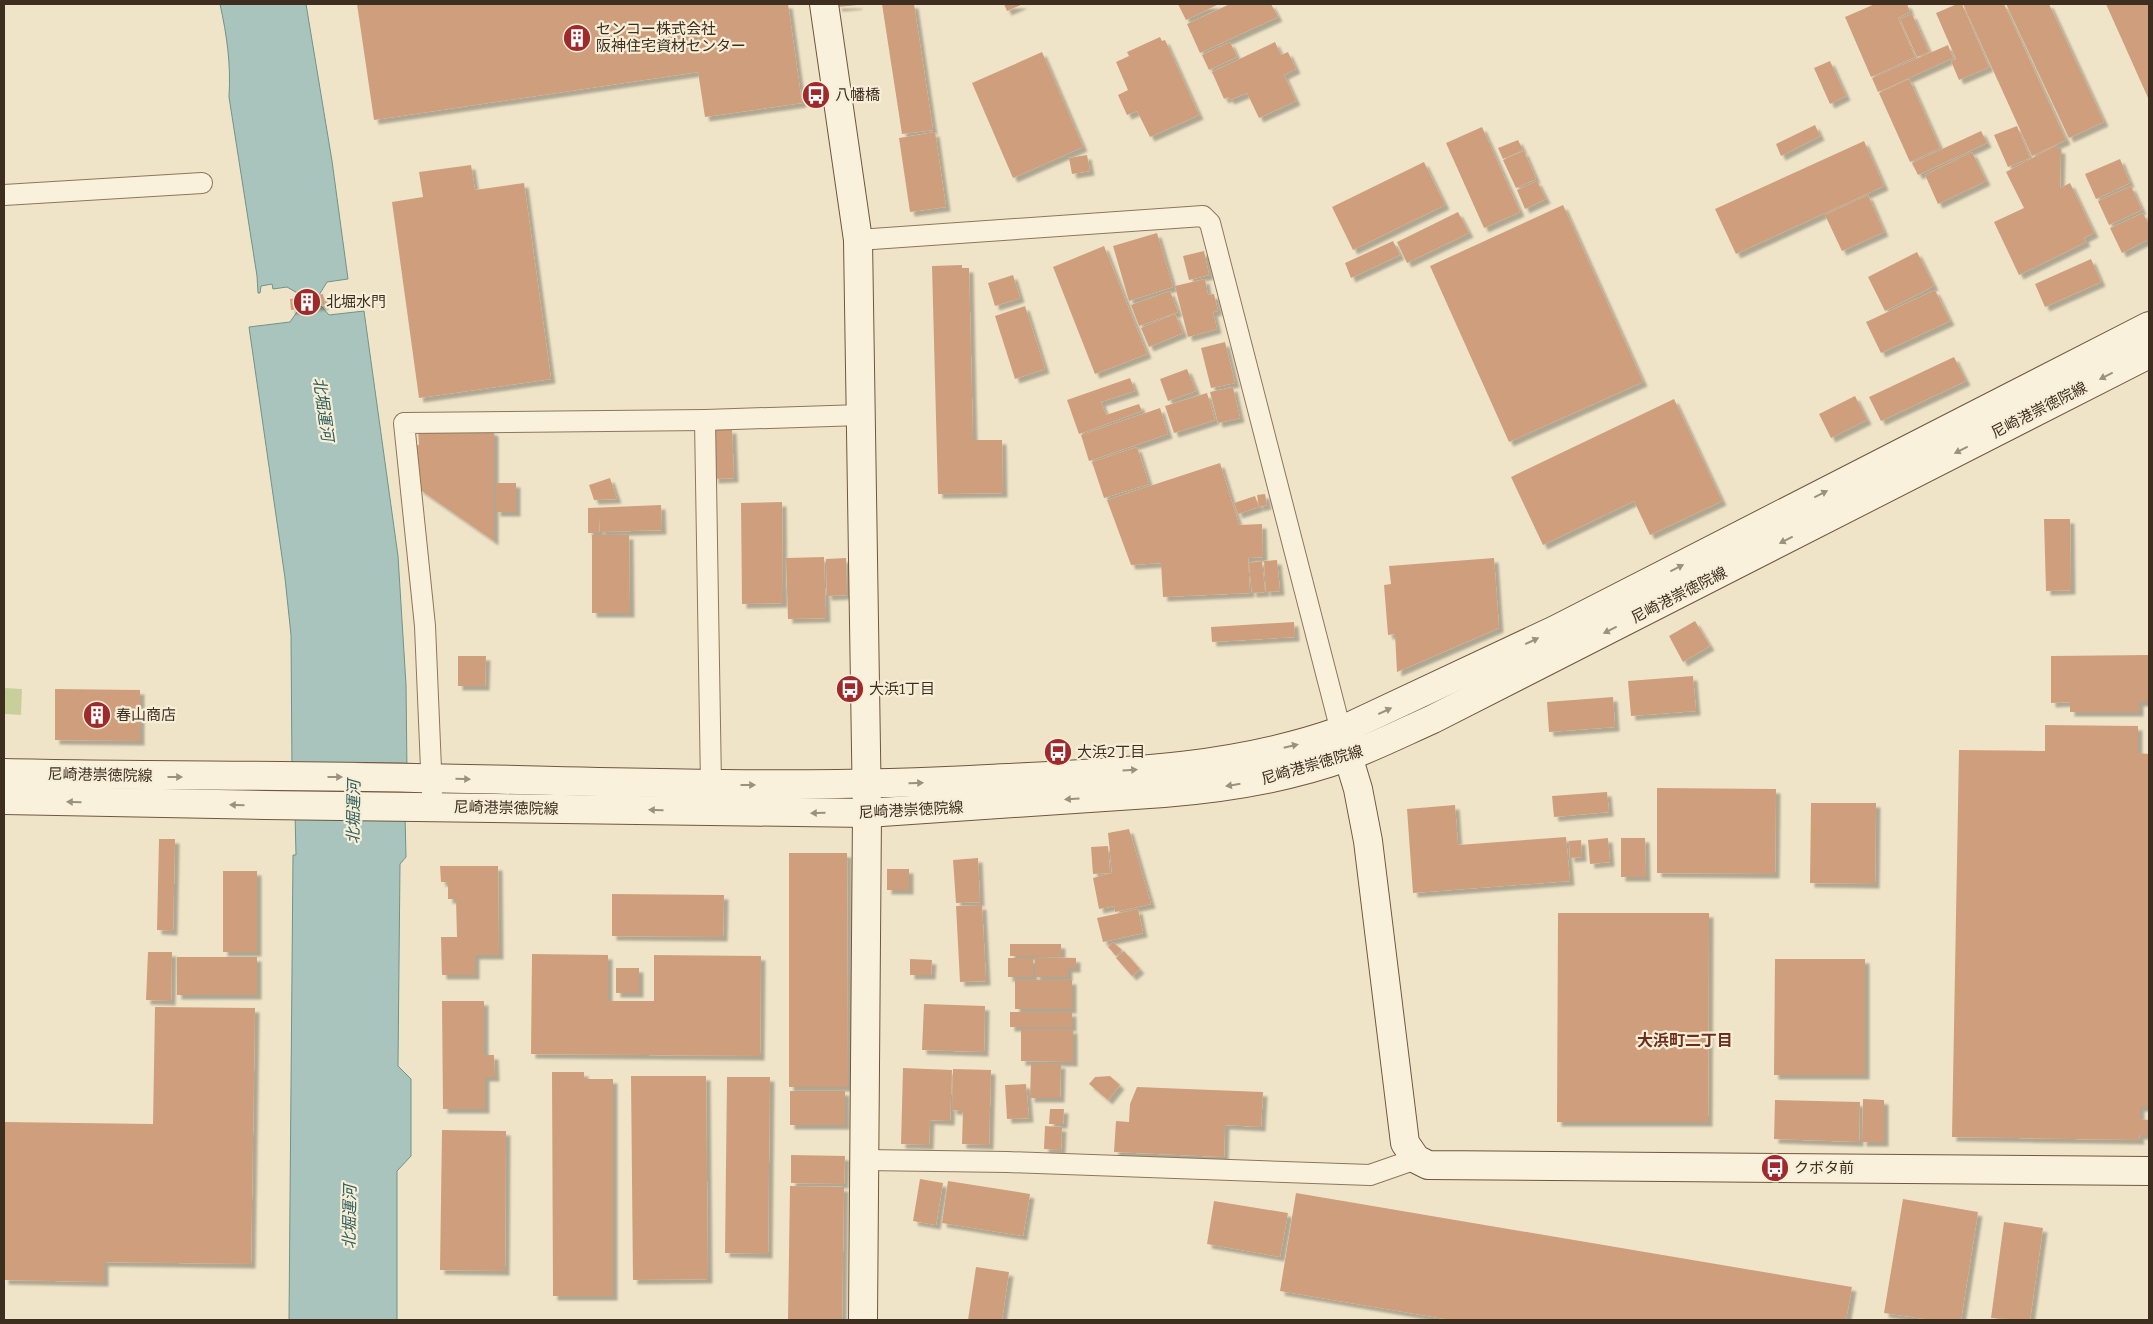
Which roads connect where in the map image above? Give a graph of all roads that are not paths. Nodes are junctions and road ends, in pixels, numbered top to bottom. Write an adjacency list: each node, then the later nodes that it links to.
1 (824, 4): 4 (main road)
2 (202, 183): 3 (street)
3 (4, 195)
4 (858, 240): 7 (main road); 9 (street)
5 (2149, 326): 9 (main road, 尼崎港崇徳院線, one-way to 5)
6 (2149, 354): 9 (main road, 尼崎港崇徳院線, one-way to 9)
7 (861, 415): 8 (street); 12 (main road)
8 (705, 420): 11 (street); 13 (street)
9 (1344, 744): 12 (main road, 尼崎港崇徳院線, one-way to 9); 16 (main road, 尼崎港崇徳院線, one-way to 16); 17 (main road)
10 (4, 773): 11 (main road, 尼崎港崇徳院線, one-way to 11)
11 (423, 778): 13 (main road, 尼崎港崇徳院線, one-way to 13); 15 (street)
12 (867, 784): 13 (main road, 尼崎港崇徳院線, one-way to 12); 16 (main road)
13 (711, 785)
14 (4, 800): 15 (main road, 尼崎港崇徳院線, one-way to 14)
15 (422, 807): 16 (main road, 尼崎港崇徳院線, one-way to 15)
16 (867, 813): 18 (main road)
17 (1416, 1159): 18 (street); 19 (main road)
18 (864, 1160): 20 (main road)
19 (2149, 1171)
20 (863, 1320)

